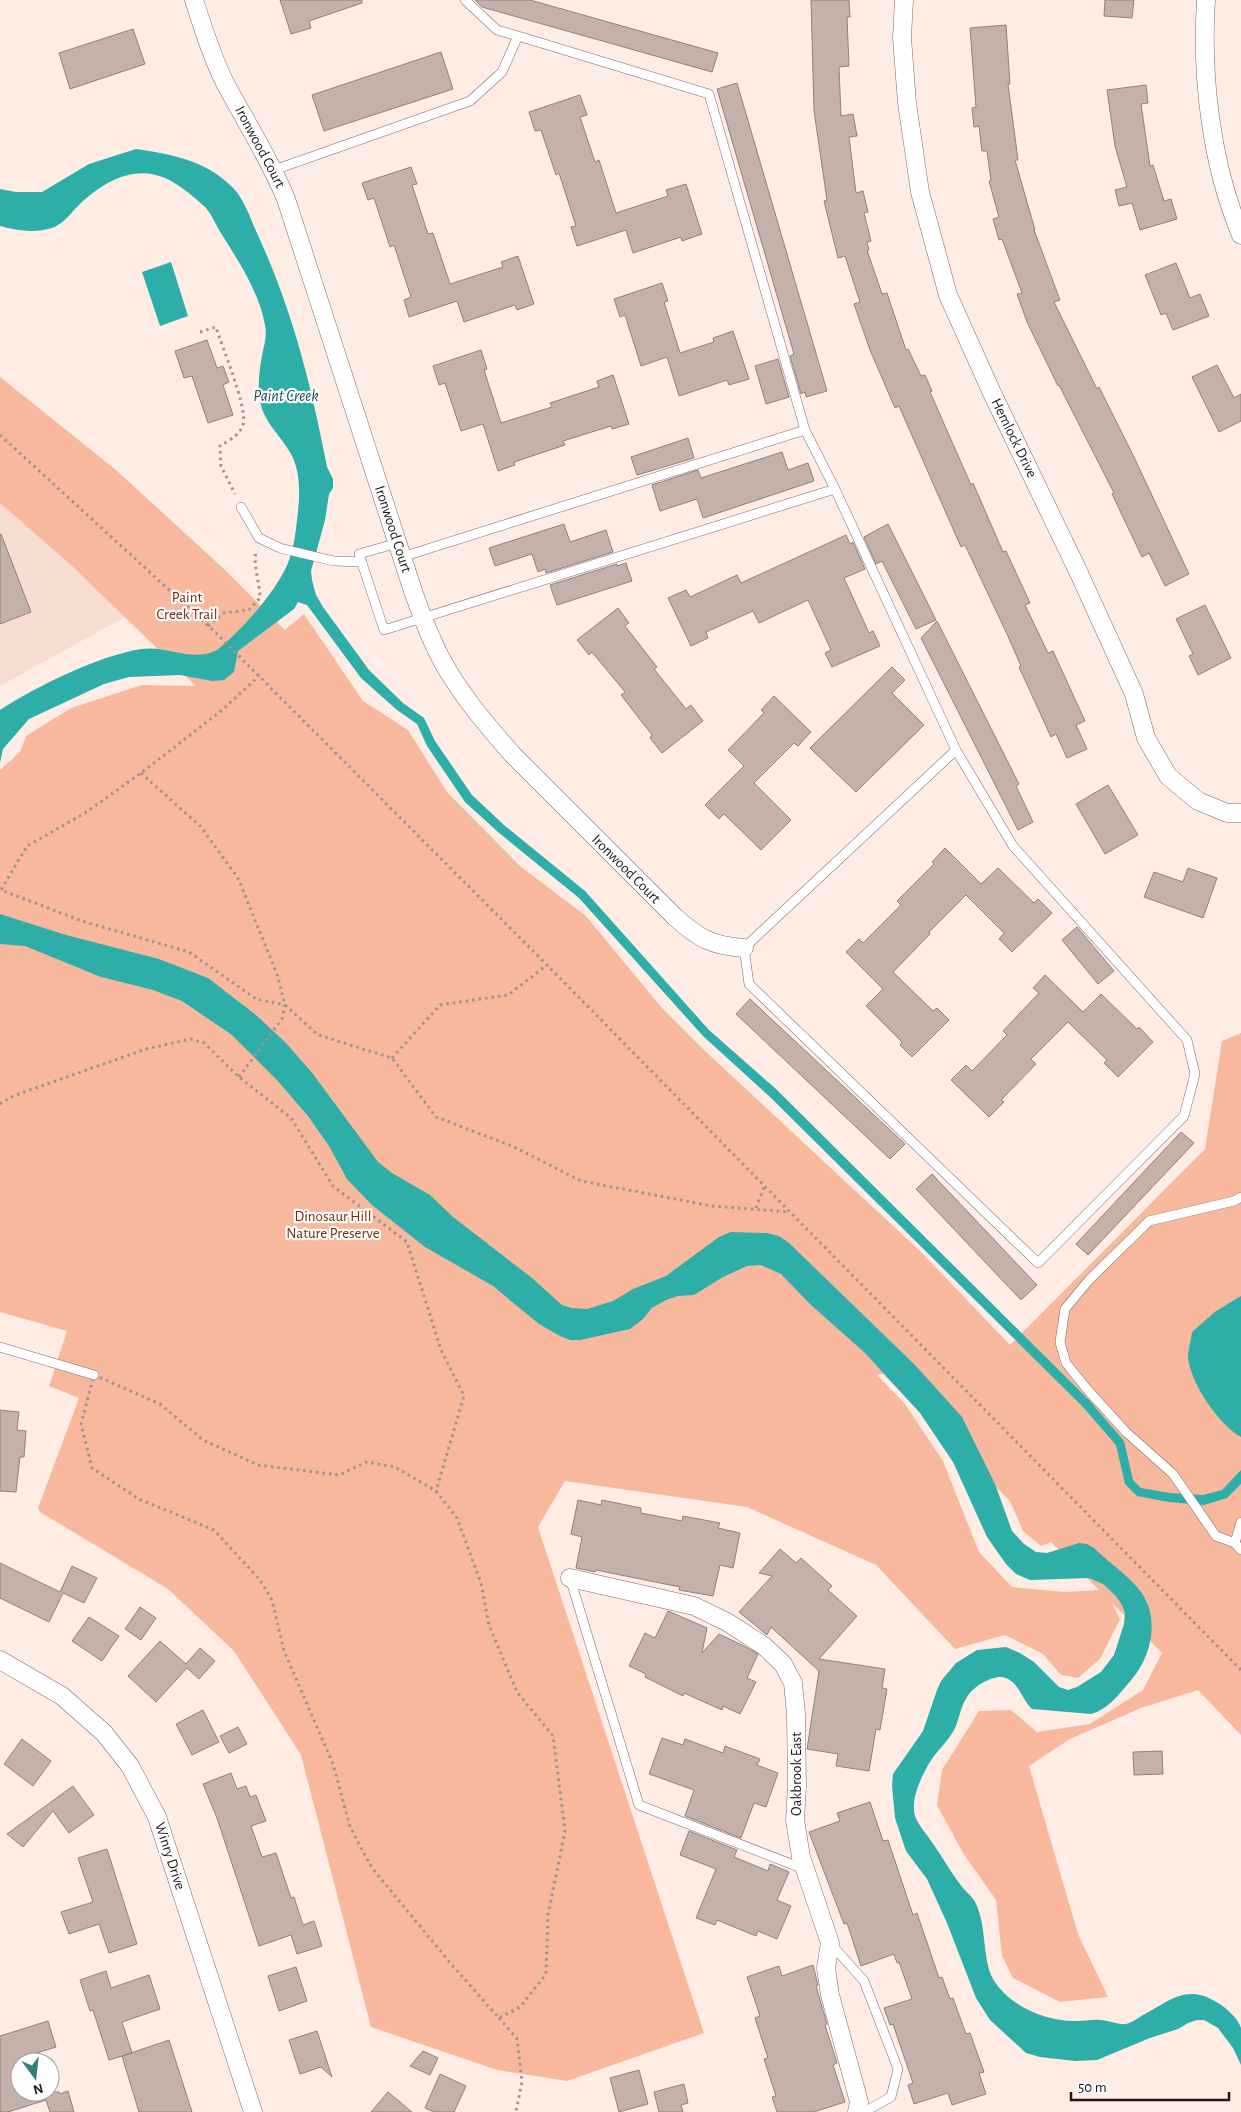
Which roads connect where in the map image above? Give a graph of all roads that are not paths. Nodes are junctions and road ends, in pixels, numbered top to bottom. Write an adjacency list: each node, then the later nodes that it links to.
1 (194, 0): 6 (street, Ironwood Court)
2 (465, 0): 5 (lane)
3 (904, 0): 15 (street, Hemlock Drive)
4 (1206, 0): 7 (street)
5 (518, 36): 6 (lane); 8 (lane)
6 (274, 170): 11 (street, Ironwood Court)
7 (1241, 235)
8 (805, 430): 9 (lane); 11 (lane)
9 (835, 489): 13 (lane); 14 (lane)
10 (241, 507): 12 (lane)
11 (400, 550): 12 (lane); 13 (street, Ironwood Court)
12 (362, 562): 13 (lane)
13 (423, 618): 16 (street, Ironwood Court)
14 (956, 750): 16 (lane); 16 (lane)
15 (1241, 813)
16 (744, 948)
17 (1241, 1197): 21 (lane)
18 (0, 1347): 19 (lane)
19 (94, 1375)
20 (1241, 1522): 21 (lane)
21 (1238, 1546)
22 (570, 1578): 24 (lane); 24 (street, Oakbrook East)
23 (0, 1660): 26 (street, Winry Drive)
24 (805, 1869): 25 (street, Oakbrook East)
25 (830, 1943): 27 (street, Oakbrook East); 28 (lane)
26 (253, 2112)
27 (857, 2112)
28 (864, 2112)

